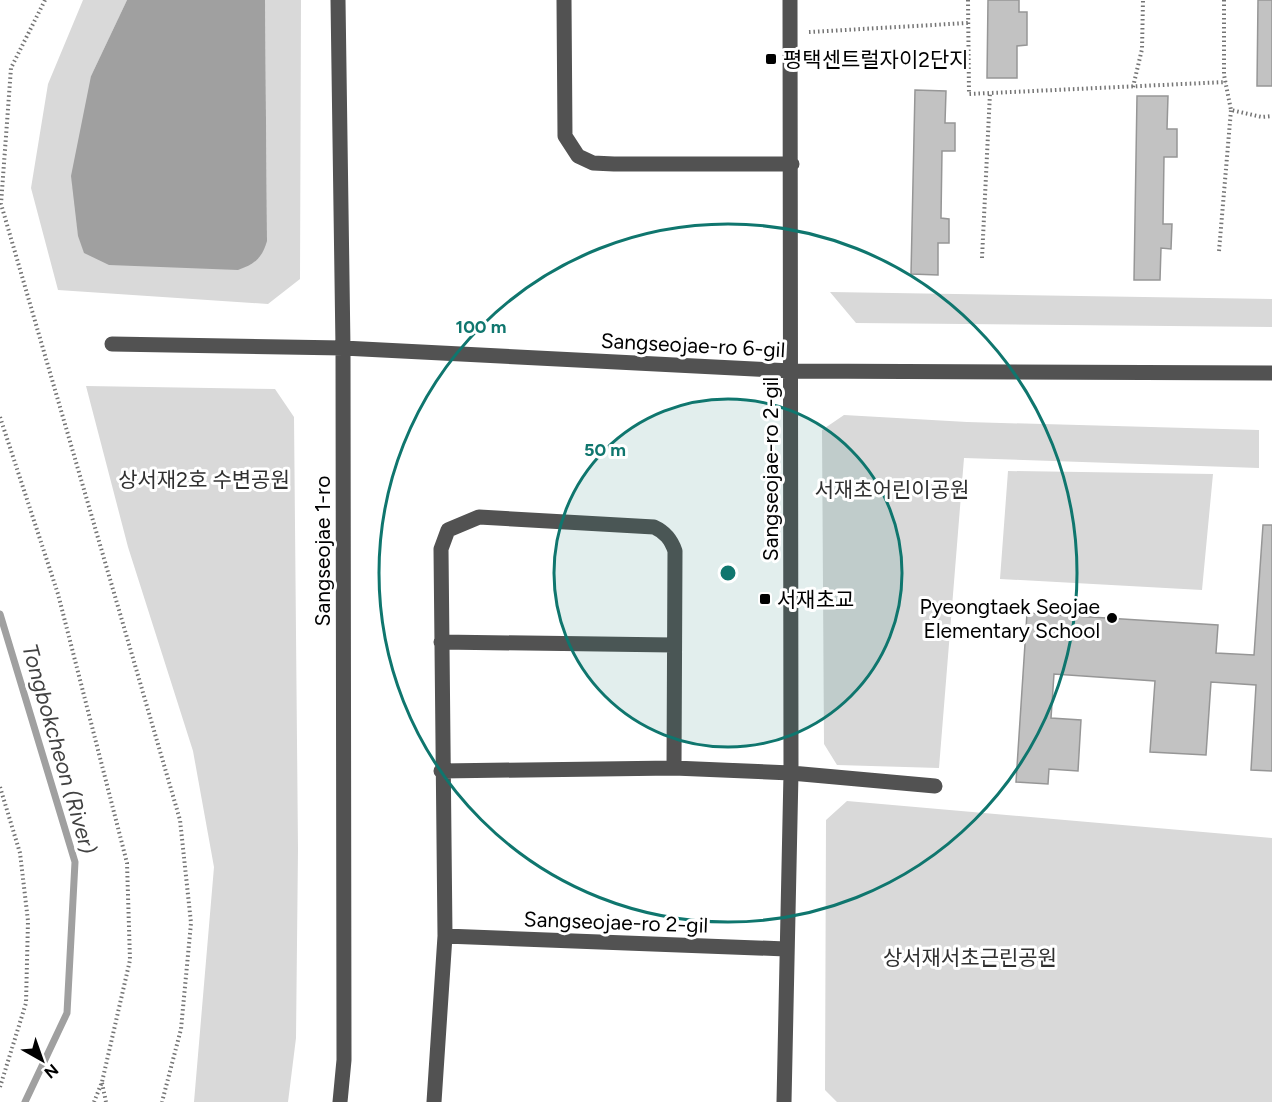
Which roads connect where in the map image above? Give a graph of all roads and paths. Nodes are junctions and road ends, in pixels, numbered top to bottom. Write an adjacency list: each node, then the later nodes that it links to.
1 (45, 0): 36 (path)
2 (338, 0): 19 (street, Sangseojae 1-ro)
3 (564, 0): 15 (street)
4 (790, 0): 9 (street, Sangseojae-ro 2-gil)
5 (968, 0): 8 (path)
6 (1143, 0): 11 (path)
7 (1224, 0): 10 (path)
8 (968, 23): 9 (path); 12 (path)
9 (790, 33): 15 (street, Sangseojae-ro 2-gil)
10 (1226, 82): 11 (path); 13 (path)
11 (1133, 87): 12 (path)
12 (990, 93): 17 (path)
13 (1230, 110): 14 (path); 16 (path)
14 (1272, 116)
15 (792, 164): 20 (street, Sangseojae-ro 2-gil)
16 (1219, 251)
17 (982, 258)
18 (112, 344): 19 (street, Sangseojae-ro 6-gil)
19 (343, 348): 20 (street, Sangseojae-ro 6-gil); 37 (street, Sangseojae 1-ro)
20 (791, 371): 21 (street, Sangseojae-ro 6-gil); 27 (street, Sangseojae-ro 2-gil)
21 (1272, 373)
22 (0, 417): 32 (path)
23 (441, 642): 24 (street); 24 (street); 26 (street)
24 (673, 645): 25 (street)
25 (674, 768): 26 (street); 27 (street)
26 (441, 771): 30 (street)
27 (791, 774): 28 (street); 31 (street, Sangseojae-ro 2-gil)
28 (934, 786)
29 (0, 788): 33 (path)
30 (445, 936): 31 (street, Sangseojae-ro 2-gil); 38 (street)
31 (786, 949): 39 (street, Sangseojae-ro 2-gil)
32 (102, 1082): 34 (path); 35 (path)
33 (0, 1087)
34 (94, 1102)
35 (106, 1102)
36 (162, 1102)
37 (340, 1102)
38 (434, 1102)
39 (784, 1102)

